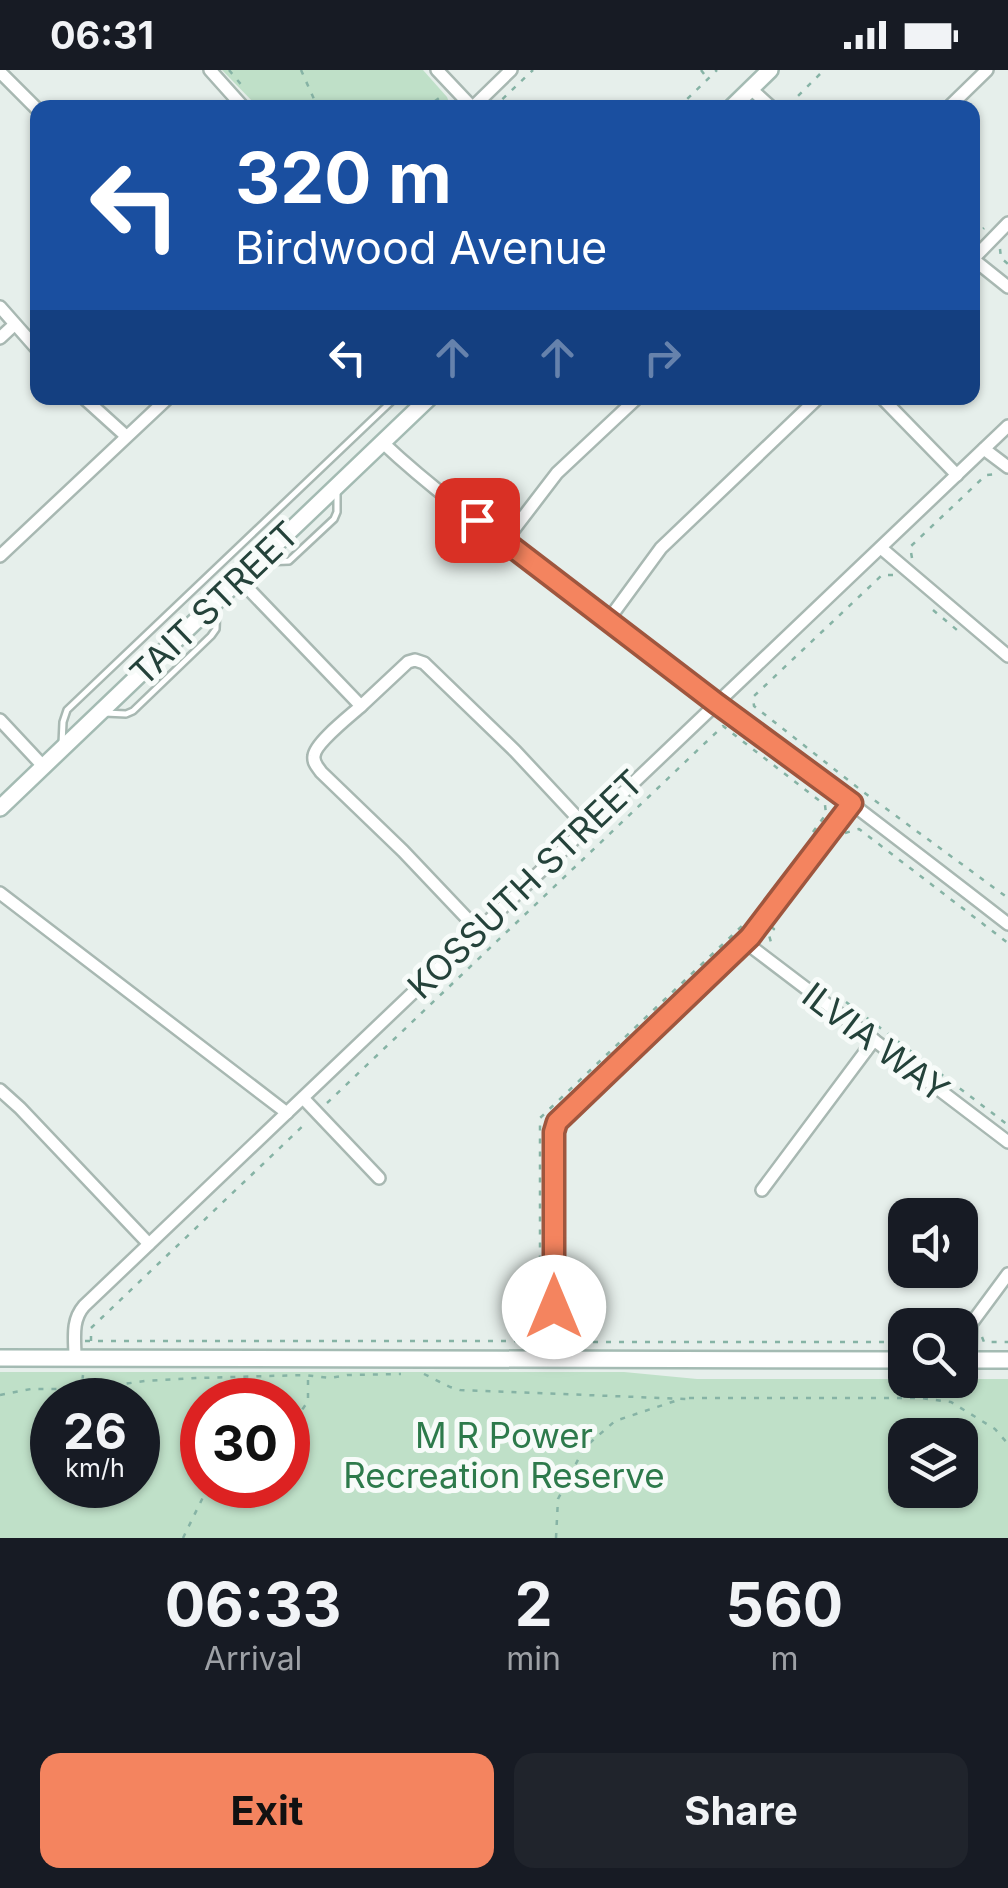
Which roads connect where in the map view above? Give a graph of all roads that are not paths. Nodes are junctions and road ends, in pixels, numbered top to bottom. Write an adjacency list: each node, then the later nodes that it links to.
1 (210, 70): 8 (street)
2 (438, 70): 9 (street)
3 (511, 70): 10 (street)
4 (770, 70): 7 (street)
5 (987, 70): 13 (street)
6 (0, 72): 14 (street)
7 (751, 89): 11 (street); 12 (street)
8 (237, 100)
9 (466, 100)
10 (479, 100)
11 (737, 100)
12 (763, 100)
13 (956, 100)
14 (30, 102)
15 (1008, 223): 16 (street)
16 (980, 251)
17 (980, 265): 18 (street)
18 (1008, 287)
19 (0, 307): 20 (street)
20 (14, 324): 21 (street); 22 (street)
21 (0, 338)
22 (30, 341)
23 (92, 405): 31 (street)
24 (160, 405): 31 (street)
25 (388, 405): 45 (lane)
26 (422, 405): 32 (street, TAIT STREET)
27 (630, 405): 36 (street)
28 (811, 405): 40 (street)
29 (889, 405): 35 (street)
30 (1008, 426): 33 (street, KOSSUTH STREET)
31 (126, 436): 38 (street)
32 (382, 442): 36 (street); 39 (street, TAIT STREET)
33 (984, 449): 34 (street); 35 (street, KOSSUTH STREET)
34 (1002, 470)
35 (956, 475): 37 (street, KOSSUTH STREET)
36 (505, 541): 40 (street)
37 (880, 548): 41 (street); 42 (street, KOSSUTH STREET)
38 (0, 556)
39 (239, 579): 43 (street); 45 (street, TAIT STREET)
40 (609, 618): 42 (street)
41 (1008, 656)
42 (716, 703): 47 (street); 49 (street, KOSSUTH STREET)
43 (360, 706): 49 (street); 52 (street)
44 (0, 720): 46 (street)
45 (62, 747): 46 (street, TAIT STREET)
46 (43, 766): 48 (street, TAIT STREET)
47 (852, 803): 51 (street); 53 (street)
48 (0, 808)
49 (586, 827): 52 (street, KOSSUTH STREET)
50 (0, 893): 57 (street)
51 (1008, 924)
52 (478, 930): 56 (street, KOSSUTH STREET)
53 (744, 942): 54 (street, ILVIA WAY); 64 (street)
54 (874, 1040): 58 (street, ILVIA WAY); 60 (street)
55 (0, 1090): 61 (street)
56 (302, 1098): 57 (street, KOSSUTH STREET); 59 (street)
57 (287, 1113): 61 (street, KOSSUTH STREET)
58 (1008, 1142)
59 (379, 1178)
60 (762, 1190)
61 (149, 1244): 65 (street, KOSSUTH STREET)
62 (1008, 1274): 63 (street)
63 (978, 1315)
64 (554, 1350): 65 (street); 67 (street)
65 (83, 1351): 66 (street)
66 (0, 1358)
67 (888, 1360)
68 (978, 1360): 69 (street)
69 (1008, 1360)

